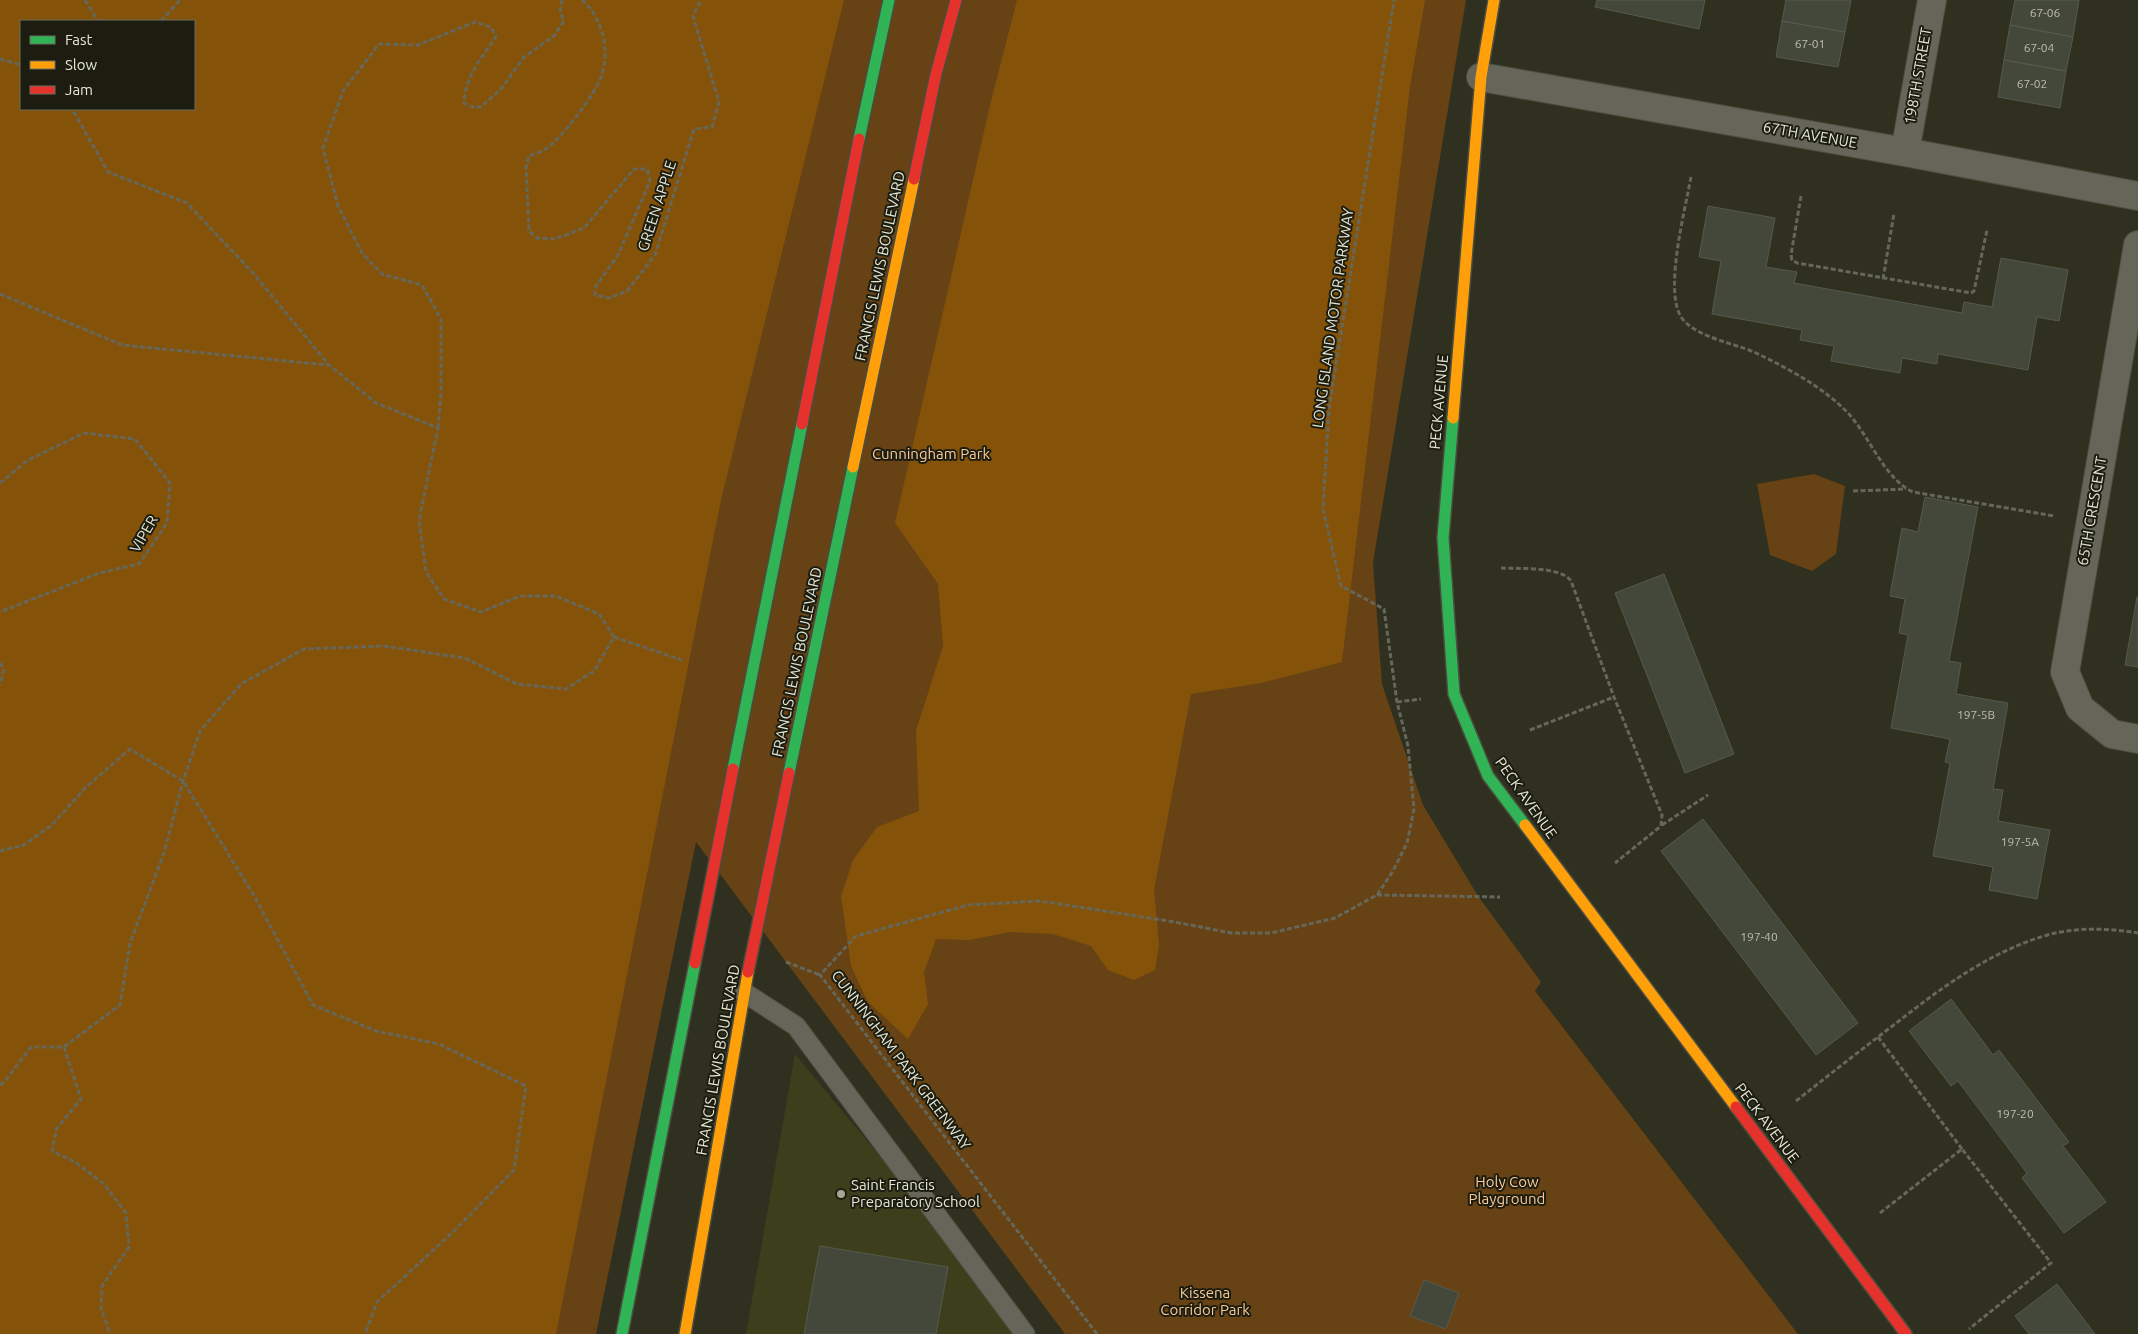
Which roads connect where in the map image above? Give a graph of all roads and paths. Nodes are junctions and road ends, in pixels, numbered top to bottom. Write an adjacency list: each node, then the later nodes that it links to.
1 (85, 0): 11 (path)
2 (180, 0): 12 (path)
3 (562, 0): 27 (path)
4 (582, 0): 5 (path, GREEN APPLE)
5 (701, 0)
6 (889, 0): 60 (main road)
7 (956, 0): 50 (main road, FRANCIS LEWIS BOULEVARD)
8 (1394, 0): 39 (path, LONG ISLAND MOTOR PARKWAY)
9 (1494, 0): 15 (main road, PECK AVENUE)
10 (1932, 0): 17 (street, 198TH STREET)
11 (97, 20)
12 (162, 20)
13 (0, 59): 14 (path)
14 (20, 65)
15 (1481, 77): 17 (street, 67TH AVENUE); 64 (main road, PECK AVENUE)
16 (71, 110): 26 (path)
17 (1905, 152): 20 (street, 67TH AVENUE)
18 (1691, 177): 29 (path)
19 (1801, 196): 24 (path)
20 (2138, 196)
21 (1894, 213): 24 (path)
22 (1987, 230): 24 (path)
23 (2138, 245): 41 (street, 65TH CRESCENT)
24 (1884, 279)
25 (0, 294): 26 (path)
26 (329, 365): 27 (path)
27 (438, 428): 34 (path)
28 (0, 483): 33 (path, VIPER)
29 (1907, 489): 30 (path); 31 (path)
30 (1853, 491)
31 (2054, 516)
32 (1501, 568): 38 (path)
33 (0, 612)
34 (614, 638): 35 (path); 42 (path)
35 (682, 660)
36 (0, 663): 37 (path)
37 (0, 685)
38 (1614, 697): 40 (path); 44 (path)
39 (1397, 702): 47 (path, CUNNINGHAM PARK GREENWAY)
40 (1530, 730)
41 (2138, 739)
42 (183, 781): 45 (path); 52 (path); 59 (path)
43 (1708, 795): 44 (path)
44 (1662, 826): 46 (path)
45 (0, 851)
46 (1615, 863)
47 (1377, 895): 48 (path); 63 (path, CUNNINGHAM PARK GREENWAY)
48 (1500, 897)
49 (2138, 933): 51 (path)
50 (745, 993): 61 (main road, FRANCIS LEWIS BOULEVARD); 62 (lane)
51 (1878, 1037): 54 (path); 55 (path)
52 (64, 1047): 53 (path); 58 (path)
53 (0, 1085)
54 (1796, 1100)
55 (1962, 1149): 56 (path); 57 (path)
56 (1880, 1212)
57 (1969, 1329)
58 (110, 1334)
59 (365, 1334)
60 (622, 1334)
61 (685, 1334)
62 (1025, 1334)
63 (1097, 1334)
64 (1906, 1334)

